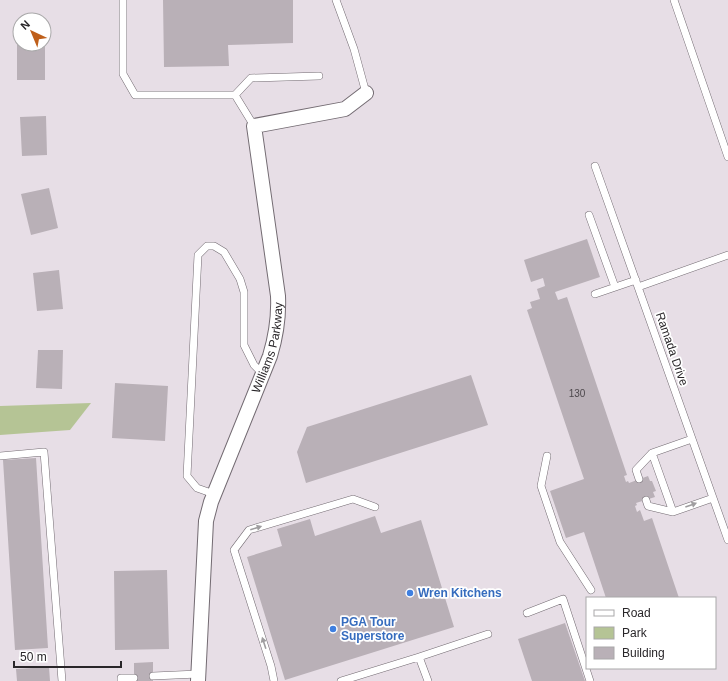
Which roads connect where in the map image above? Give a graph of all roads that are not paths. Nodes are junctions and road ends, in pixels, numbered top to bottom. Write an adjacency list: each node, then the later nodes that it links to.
1 (123, 0): 6 (lane)
2 (336, 0): 5 (lane)
3 (674, 0): 8 (lane)
4 (319, 76): 6 (lane)
5 (366, 93): 7 (street)
6 (235, 95): 7 (lane)
7 (254, 126): 15 (street, Williams Parkway)
8 (728, 157)
9 (595, 166): 12 (lane, Ramada Drive)
10 (589, 215): 13 (lane)
11 (728, 255): 12 (lane)
12 (637, 284): 13 (lane); 16 (lane, Ramada Drive)
13 (615, 287): 14 (lane)
14 (595, 294)
15 (263, 374): 21 (street, Williams Parkway); 21 (lane)
16 (692, 439): 17 (lane); 22 (lane, Ramada Drive)
17 (652, 453): 20 (lane); 25 (lane)
18 (0, 456): 34 (lane)
19 (547, 456): 27 (lane)
20 (639, 479)
21 (214, 494): 32 (street, Williams Parkway)
22 (713, 498): 25 (lane, one-way to 22); 26 (lane, Ramada Drive)
23 (646, 500): 25 (lane)
24 (375, 507): 36 (lane, one-way to 24)
25 (673, 512)
26 (728, 540)
27 (591, 590)
28 (527, 613): 39 (lane)
29 (488, 634): 30 (lane)
30 (419, 657): 37 (lane); 38 (lane)
31 (153, 676): 32 (lane)
32 (198, 677)
33 (134, 678): 35 (lane)
34 (62, 681)
35 (121, 681)
36 (274, 681)
37 (340, 681)
38 (428, 681)
39 (590, 681)

